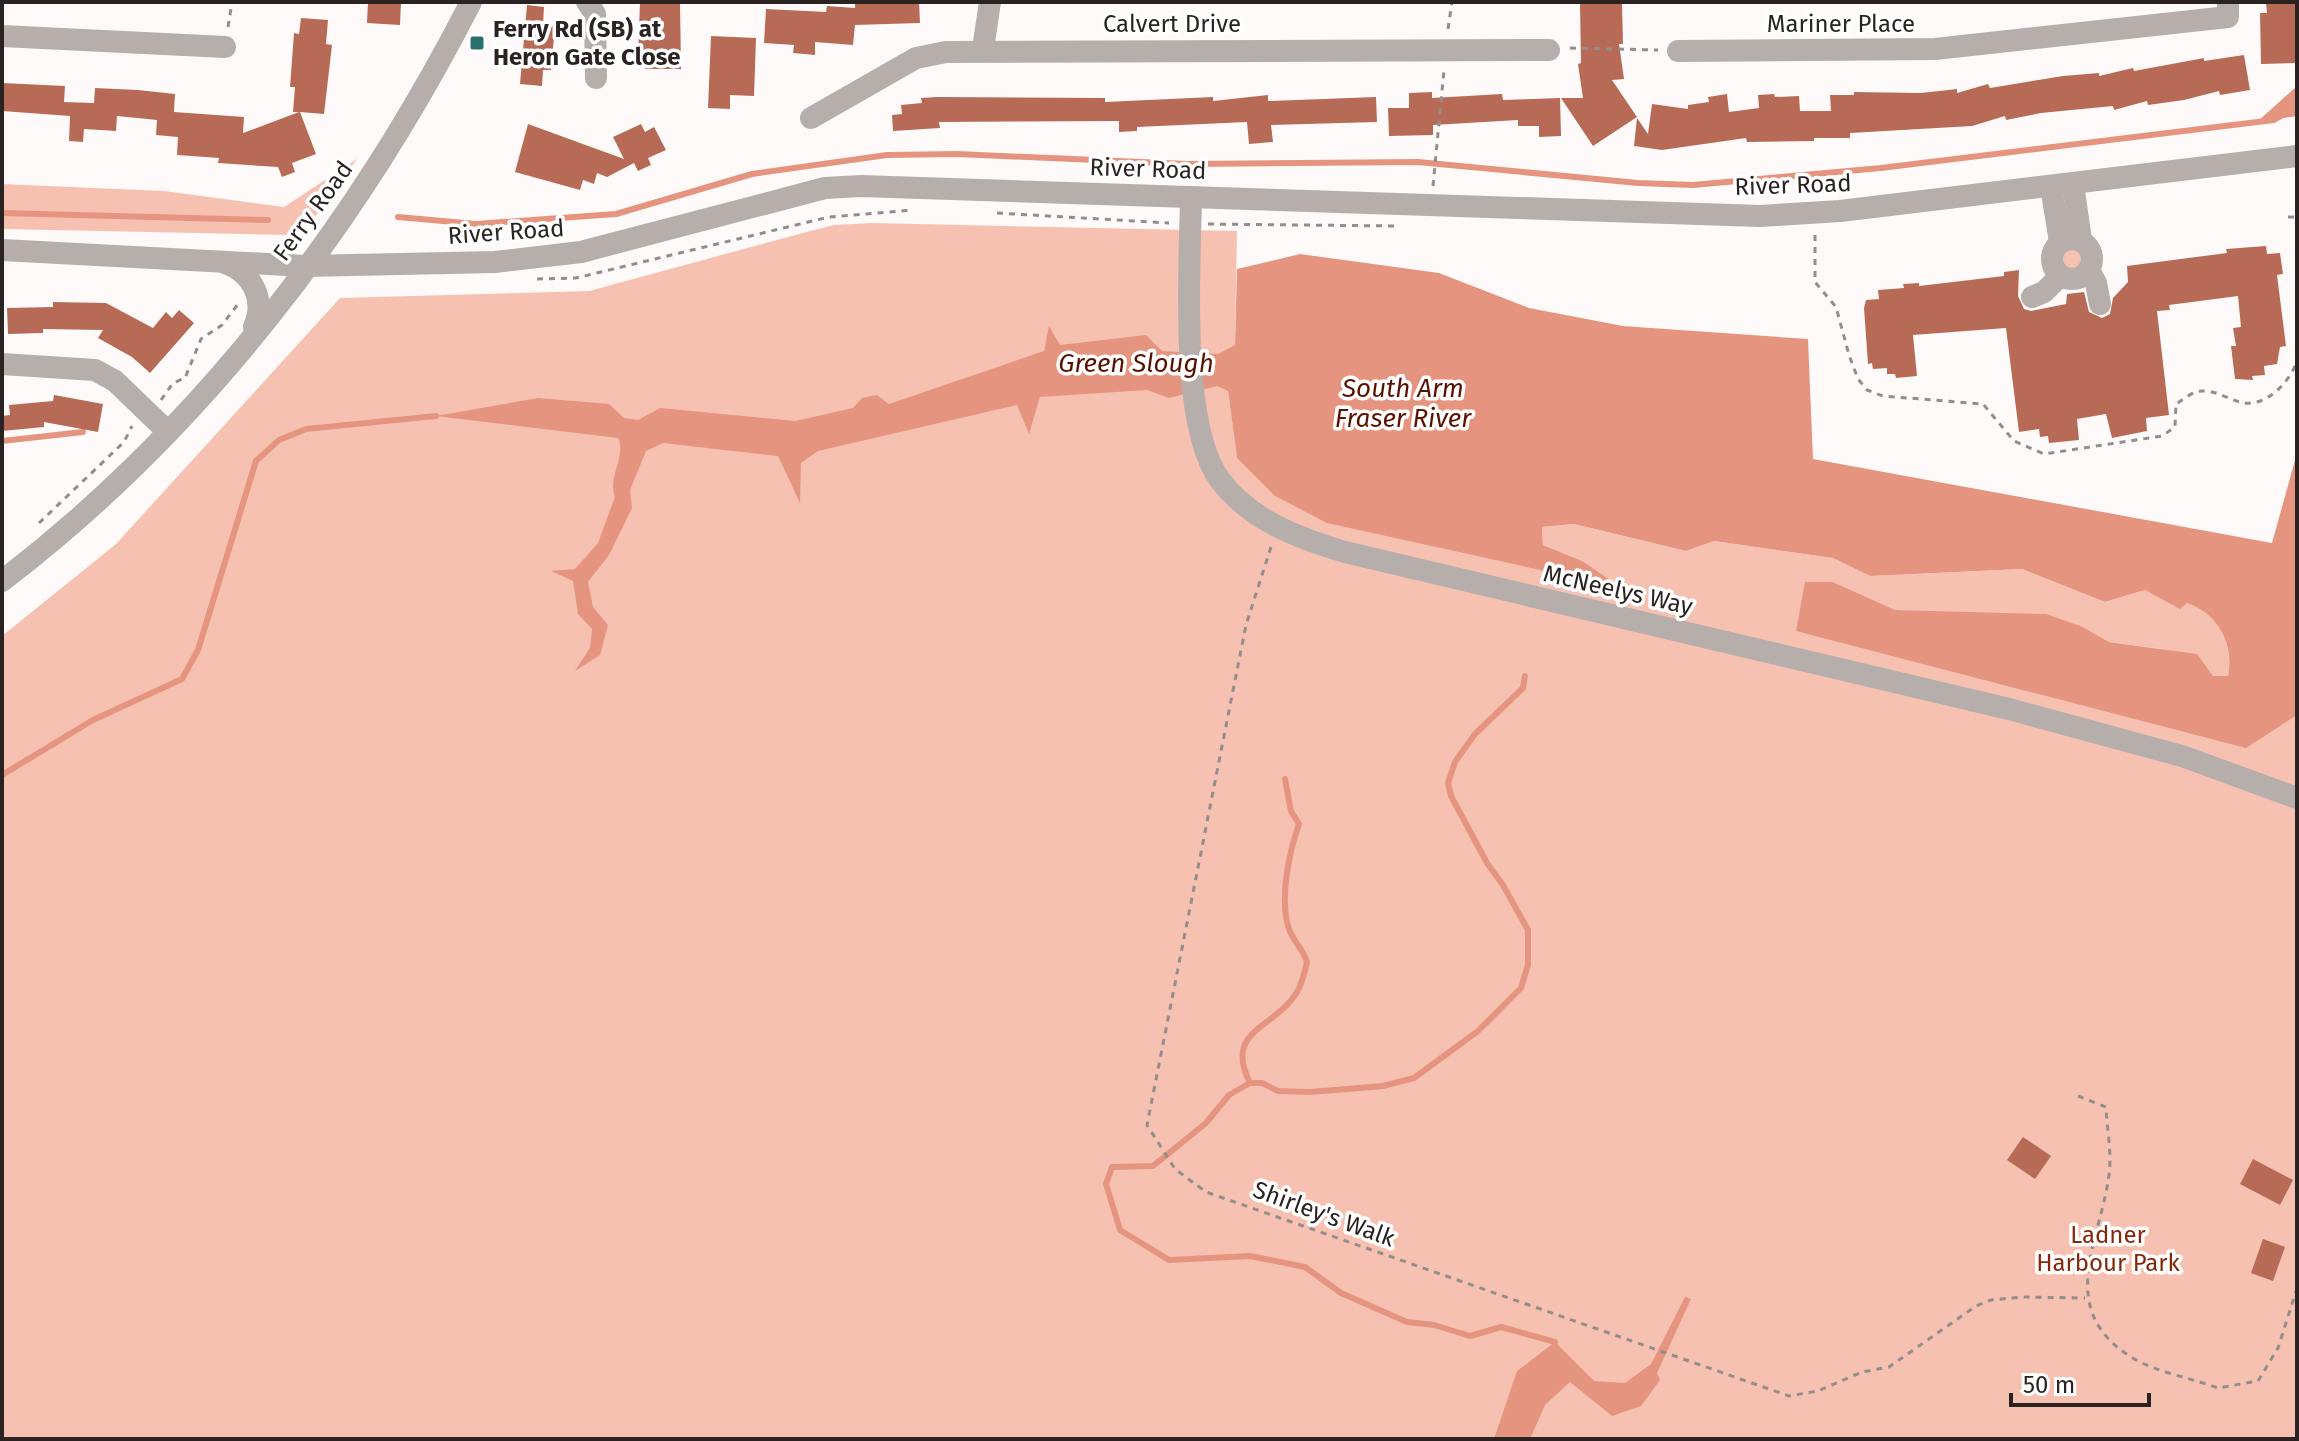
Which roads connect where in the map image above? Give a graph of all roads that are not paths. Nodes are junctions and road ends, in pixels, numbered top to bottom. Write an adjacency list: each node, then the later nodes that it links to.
1 (471, 2): 18 (street, Ferry Road)
2 (587, 2): 10 (street)
3 (990, 2): 7 (street)
4 (2228, 2): 9 (street, Mariner Place)
5 (2, 36): 6 (street)
6 (225, 47)
7 (983, 49): 8 (street, Calvert Drive); 11 (street, Calvert Drive)
8 (1549, 50)
9 (1678, 51)
10 (596, 78)
11 (811, 118)
12 (2297, 156): 13 (street, River Road)
13 (2062, 185): 14 (street, River Road); 15 (street)
14 (1191, 197): 18 (street, River Road); 25 (street, McNeelys Way)
15 (2070, 241): 19 (street); 19 (street)
16 (2, 250): 17 (street, River Road)
17 (220, 261): 18 (street, River Road); 21 (street)
18 (305, 266): 21 (street, Ferry Road)
19 (2060, 276): 20 (street)
20 (2032, 297)
21 (245, 345): 23 (street, Ferry Road)
22 (2, 364): 23 (street)
23 (168, 432): 24 (street, Ferry Road)
24 (2, 581)
25 (2297, 798)

